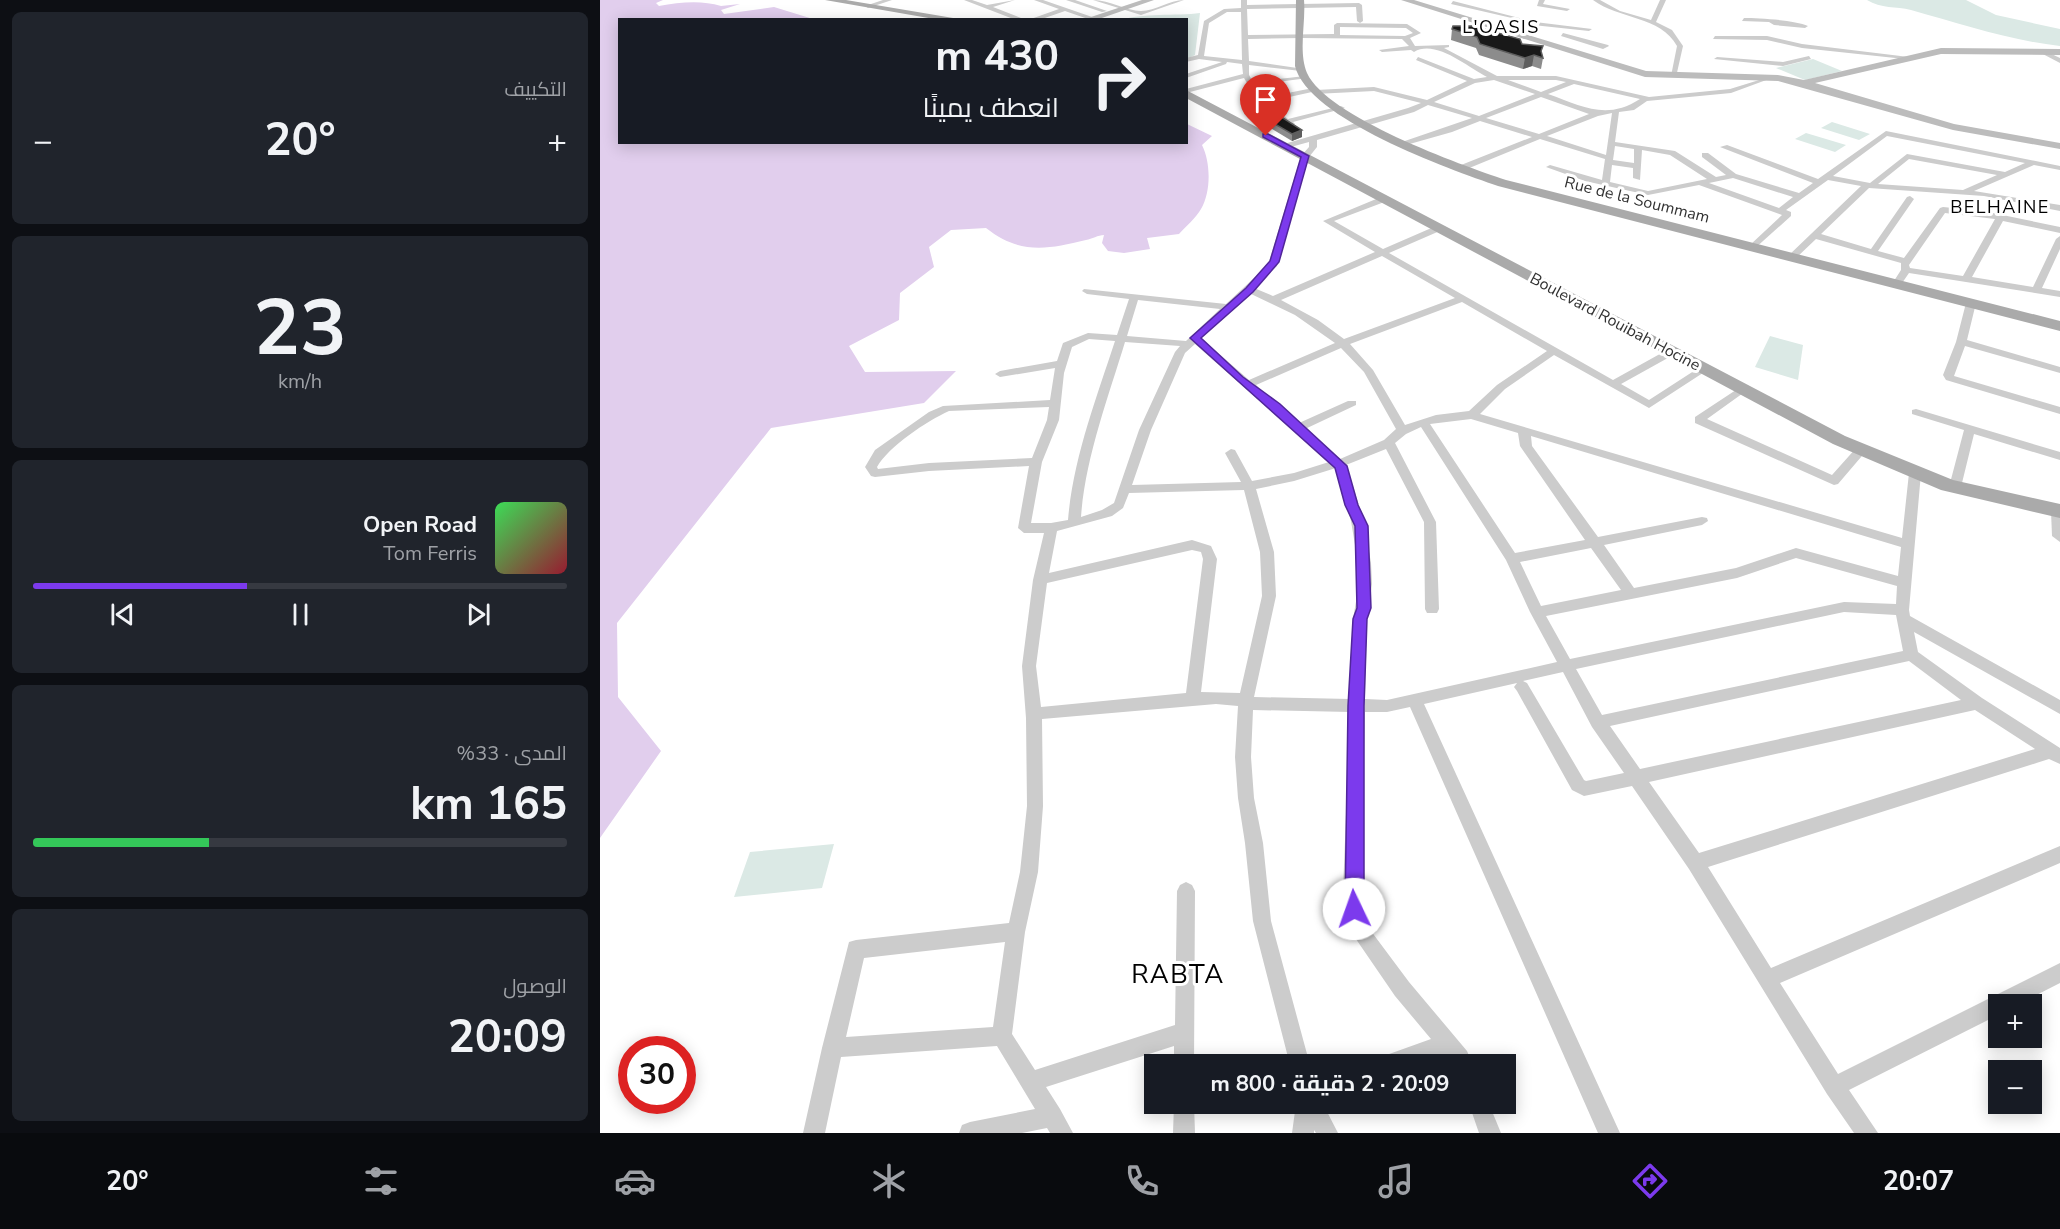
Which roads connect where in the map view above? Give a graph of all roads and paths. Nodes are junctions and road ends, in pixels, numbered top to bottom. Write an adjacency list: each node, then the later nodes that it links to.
1 (829, 0): 15 (main road)
2 (890, 0): 20 (street)
3 (967, 0): 22 (street)
4 (1012, 0): 22 (street)
5 (1037, 0): 24 (street)
6 (1069, 0): 16 (street)
7 (1090, 0): 16 (street)
8 (1096, 0): 23 (street)
9 (1150, 0): 23 (main road)
10 (1181, 0): 23 (street)
11 (1405, 0): 34 (main road)
12 (1460, 0): 26 (street)
13 (1596, 0): 37 (street)
14 (1663, 0): 37 (street)
15 (850, 1): 20 (main road)
16 (1079, 3): 27 (street)
17 (1301, 3): 21 (street); 33 (street); 42 (main road)
18 (1497, 3): 26 (street)
19 (1541, 3): 25 (street)
20 (868, 6): 28 (main road)
21 (1244, 6): 44 (street); 58 (street)
22 (987, 7): 29 (street)
23 (1122, 8): 27 (main road)
24 (1066, 9): 30 (street); 31 (street)
25 (1567, 9)
26 (1487, 10): 34 (street); 36 (street)
27 (1109, 12): 32 (main road)
28 (948, 18)
29 (1017, 18)
30 (1037, 18)
31 (1087, 18)
32 (1092, 18)
33 (1389, 18)
34 (1470, 20): 45 (main road)
35 (1744, 20): 38 (street)
36 (1531, 23): 40 (street); 45 (street)
37 (1653, 23): 71 (street)
38 (1774, 23): 39 (street); 48 (street)
39 (1805, 26)
40 (1589, 29)
41 (1563, 35): 51 (street)
42 (1301, 36): 43 (street); 44 (street); 68 (main road)
43 (1337, 36): 46 (street); 46 (street)
44 (1245, 37): 67 (street)
45 (1524, 37): 51 (main road)
46 (1405, 38): 54 (street)
47 (1715, 38): 48 (street)
48 (1767, 38): 52 (street)
49 (1452, 46): 50 (street)
50 (1439, 48): 54 (street); 72 (street)
51 (1564, 49): 71 (main road)
52 (1838, 49): 55 (street); 60 (street)
53 (1383, 50): 54 (street)
54 (1414, 50)
55 (1800, 50)
56 (2041, 51): 57 (main road); 60 (main road); 64 (street)
57 (2060, 52)
58 (1201, 57): 62 (street); 65 (street)
59 (1809, 58): 66 (street)
60 (1914, 58): 76 (main road)
61 (1418, 59): 74 (street)
62 (1188, 60)
63 (1717, 60): 66 (street)
64 (2060, 61)
65 (1230, 62): 67 (street); 69 (street)
66 (1769, 63): 73 (street)
67 (1246, 64): 68 (street); 70 (street)
68 (1303, 74): 77 (street); 79 (main road, Rue de la Soummam)
69 (1188, 75)
70 (1246, 75): 77 (street); 78 (street)
71 (1674, 76): 73 (main road)
72 (1494, 78): 74 (street); 75 (street); 81 (street)
73 (1772, 78): 76 (main road); 82 (street)
74 (1473, 81): 84 (street)
75 (1573, 82): 81 (street); 82 (street)
76 (1804, 83): 99 (main road)
77 (1250, 84): 83 (street)
78 (1188, 91)
79 (1314, 91): 83 (street); 84 (street); 85 (main road, Rue de la Soummam)
80 (1188, 93): 97 (main road, Boulevard Rouibah Hocine)
81 (1540, 94): 87 (street); 88 (street)
82 (1645, 99): 86 (street)
83 (1260, 101): 89 (street)
84 (1430, 102): 88 (street); 90 (street)
85 (1341, 108): 89 (street); 90 (main road, Rue de la Soummam)
86 (1616, 111): 87 (street); 95 (street)
87 (1596, 114): 93 (street)
88 (1480, 118): 93 (street); 96 (street)
89 (1287, 121): 91 (street)
90 (1366, 124): 94 (street); 96 (main road, Rue de la Soummam)
91 (1296, 127)
92 (1305, 132): 94 (street)
93 (1540, 137): 105 (street); 110 (street)
94 (1313, 138): 97 (street); 103 (street)
95 (1610, 143): 98 (street); 105 (street)
96 (1402, 145): 110 (main road, Rue de la Soummam)
97 (1287, 146): 103 (main road, Boulevard Rouibah Hocine)
98 (1638, 146): 104 (street); 107 (street)
99 (2060, 146)
100 (1724, 147): 101 (street)
101 (1734, 150): 102 (street); 115 (street)
102 (1705, 155): 104 (street); 112 (street)
103 (1305, 156): 122 (main road, Boulevard Rouibah Hocine); 141 (street)
104 (1684, 158): 114 (street)
105 (1608, 160): 107 (street); 116 (street)
106 (2033, 163): 109 (street); 111 (street); 115 (street)
107 (1638, 166): 113 (street)
108 (1551, 167): 116 (street)
109 (2060, 168)
110 (1459, 169): 134 (main road, Rue de la Soummam)
111 (2004, 174): 118 (street); 120 (street)
112 (1733, 176): 114 (street); 121 (street)
113 (1637, 178)
114 (1715, 180): 117 (street)
115 (1823, 180): 118 (street); 121 (street)
116 (1606, 182): 117 (street)
117 (1700, 183): 127 (street)
118 (1869, 186): 119 (street); 132 (street)
119 (1925, 190): 120 (street); 128 (street)
120 (1962, 193): 125 (street)
121 (1799, 196): 127 (street)
122 (1384, 199): 130 (main road, Boulevard Rouibah Hocine); 136 (street)
123 (1910, 199): 135 (street)
124 (2060, 200): 125 (street)
125 (2042, 205): 126 (street)
126 (2060, 208)
127 (1781, 210): 134 (street)
128 (1948, 210): 129 (street); 138 (street)
129 (2000, 218): 131 (street); 139 (street)
130 (1439, 228): 136 (street); 156 (main road, Boulevard Rouibah Hocine)
131 (2060, 230)
132 (1814, 235): 135 (street); 137 (street)
133 (2060, 239): 142 (street)
134 (1753, 246): 137 (main road, Rue de la Soummam)
135 (1873, 252): 138 (street)
136 (1382, 253): 146 (street); 147 (street)
137 (1792, 257): 140 (main road, Rue de la Soummam)
138 (1906, 266): 139 (street); 140 (street)
139 (1966, 279): 142 (street)
140 (1897, 284): 148 (main road, Rue de la Soummam)
141 (1250, 290): 146 (street); 149 (street)
142 (2037, 290): 144 (street)
143 (1087, 291): 145 (street)
144 (2060, 294)
145 (1134, 297): 149 (street); 151 (street)
146 (1275, 299): 154 (street)
147 (1461, 299): 154 (street); 155 (street)
148 (1971, 303): 150 (main road, Rue de la Soummam); 153 (street)
149 (1230, 307): 152 (street)
150 (2060, 326)
151 (1120, 338): 152 (street); 157 (street); 186 (street)
152 (1192, 341): 161 (street); 183 (street)
153 (1961, 342): 159 (street); 166 (street)
154 (1345, 344): 161 (street); 172 (street)
155 (1552, 352): 162 (street); 168 (street)
156 (1671, 352): 158 (main road, Boulevard Rouibah Hocine); 162 (street)
157 (1061, 364): 160 (street); 164 (street)
158 (1704, 369): 162 (street); 163 (main road, Boulevard Rouibah Hocine)
159 (2060, 369)
160 (1000, 374)
161 (1247, 385): 170 (street)
162 (1612, 385)
163 (1742, 389): 175 (main road, Boulevard Rouibah Hocine); 175 (street)
164 (1056, 403): 178 (street); 178 (street)
165 (1352, 403): 170 (street)
166 (2060, 411)
167 (1916, 412): 171 (street)
168 (1472, 415): 169 (street); 173 (street)
169 (1424, 423): 172 (street); 191 (street)
170 (1299, 427): 179 (street)
171 (1970, 428): 177 (street); 181 (street)
172 (1403, 431): 174 (street)
173 (1524, 431): 189 (street); 190 (street)
174 (1389, 442): 179 (street); 195 (street)
175 (1861, 450): 180 (main road, Boulevard Rouibah Hocine)
176 (1231, 453): 182 (street)
177 (2060, 456)
178 (1036, 462): 187 (street)
179 (1336, 462): 182 (street); 205 (street)
180 (1915, 473): 181 (main road, Boulevard Rouibah Hocine); 190 (street)
181 (1954, 487): 184 (main road, Boulevard Rouibah Hocine)
182 (1250, 488): 183 (street); 202 (street)
183 (1126, 489): 186 (street)
184 (2060, 509): 188 (street)
185 (1702, 521): 189 (street)
186 (1074, 523): 187 (street)
187 (1051, 528): 192 (street)
188 (2060, 536)
189 (1595, 543): 191 (street); 194 (street)
190 (1907, 544): 193 (street)
191 (1512, 559): 196 (street)
192 (1040, 580): 201 (street); 207 (street)
193 (1904, 583): 194 (street); 197 (street)
194 (1631, 594): 196 (street)
195 (1432, 609)
196 (1537, 612): 199 (street)
197 (1903, 615): 198 (street); 199 (street); 206 (street)
198 (1911, 655): 204 (street); 208 (street)
199 (1567, 665): 203 (street); 208 (street)
200 (1522, 687): 210 (street)
201 (1194, 698): 202 (street); 207 (street)
202 (1246, 700): 205 (street); 222 (street)
203 (1414, 700): 205 (street); 238 (street)
204 (1977, 703): 209 (street); 210 (street)
205 (1356, 706): 219 (street)
206 (2060, 708)
207 (1034, 714): 214 (street)
208 (1598, 722): 210 (street)
209 (2055, 754): 212 (street)
210 (1635, 779): 212 (street)
211 (2060, 854): 216 (street)
212 (1695, 862): 216 (street)
213 (1186, 891): 217 (street)
214 (1016, 932): 218 (street); 220 (street)
215 (2060, 973): 226 (street)
216 (1767, 979): 226 (street)
217 (1185, 1032): 221 (street); 225 (street)
218 (1002, 1036): 220 (street); 225 (street)
219 (1448, 1044): 223 (street); 224 (street)
220 (832, 1048): 232 (street)
221 (1184, 1054)
222 (1297, 1054)
223 (1418, 1054)
224 (1455, 1054)
225 (1030, 1082): 231 (street)
226 (1834, 1087): 239 (street)
227 (1184, 1114): 234 (street)
228 (1305, 1114): 235 (street)
229 (1318, 1114): 236 (street)
230 (1483, 1114): 237 (street)
231 (1058, 1124): 233 (street)
232 (814, 1133)
233 (970, 1133)
234 (1184, 1133)
235 (1304, 1133)
236 (1328, 1133)
237 (1490, 1133)
238 (1610, 1133)
239 (1867, 1133)

